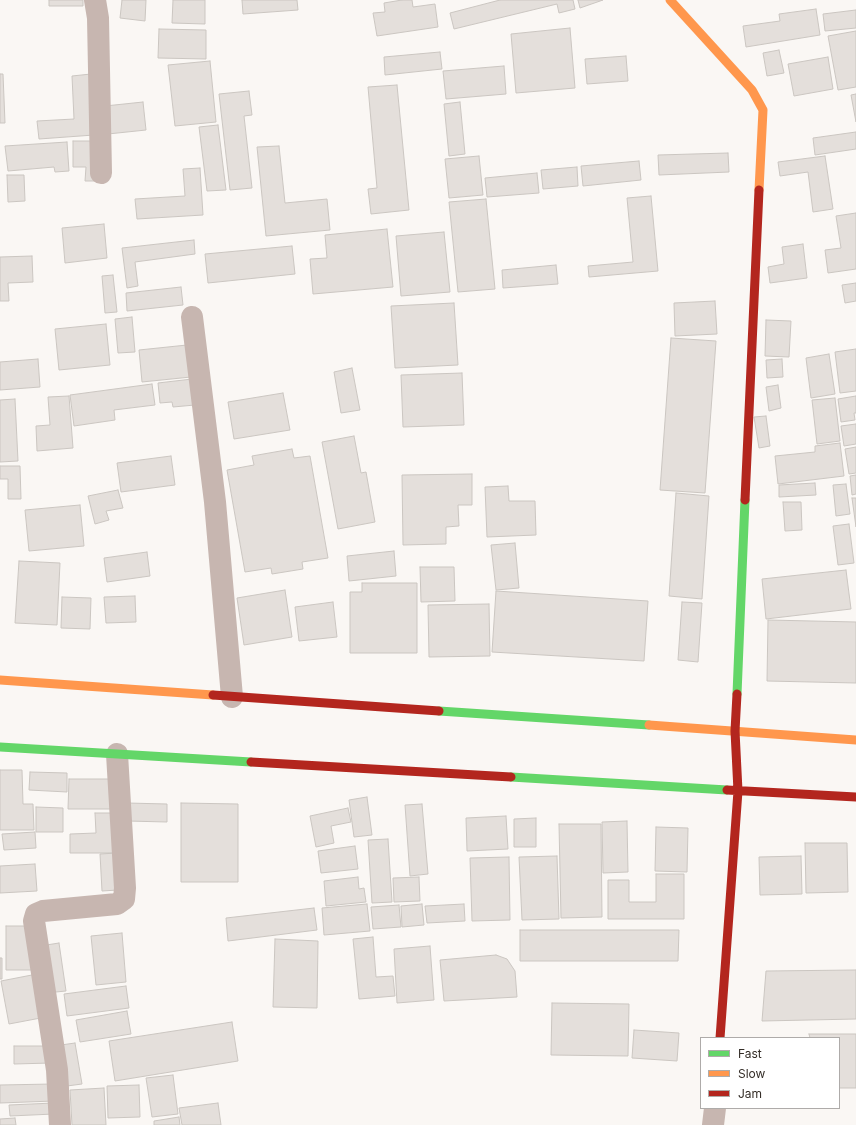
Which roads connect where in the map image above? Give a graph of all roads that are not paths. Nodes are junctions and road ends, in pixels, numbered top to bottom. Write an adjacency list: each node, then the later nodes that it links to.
1 (95, 0): 3 (street)
2 (670, 0): 7 (main road)
3 (101, 173)
4 (192, 318): 6 (street)
5 (0, 680): 6 (main road)
6 (232, 697): 7 (main road)
7 (735, 732): 8 (main road); 11 (main road)
8 (856, 740)
9 (0, 747): 10 (main road)
10 (117, 754): 11 (main road); 15 (street)
11 (738, 791): 12 (main road); 13 (main road)
12 (856, 796)
13 (720, 1037)
14 (715, 1109): 16 (street)
15 (60, 1125)
16 (713, 1125)

